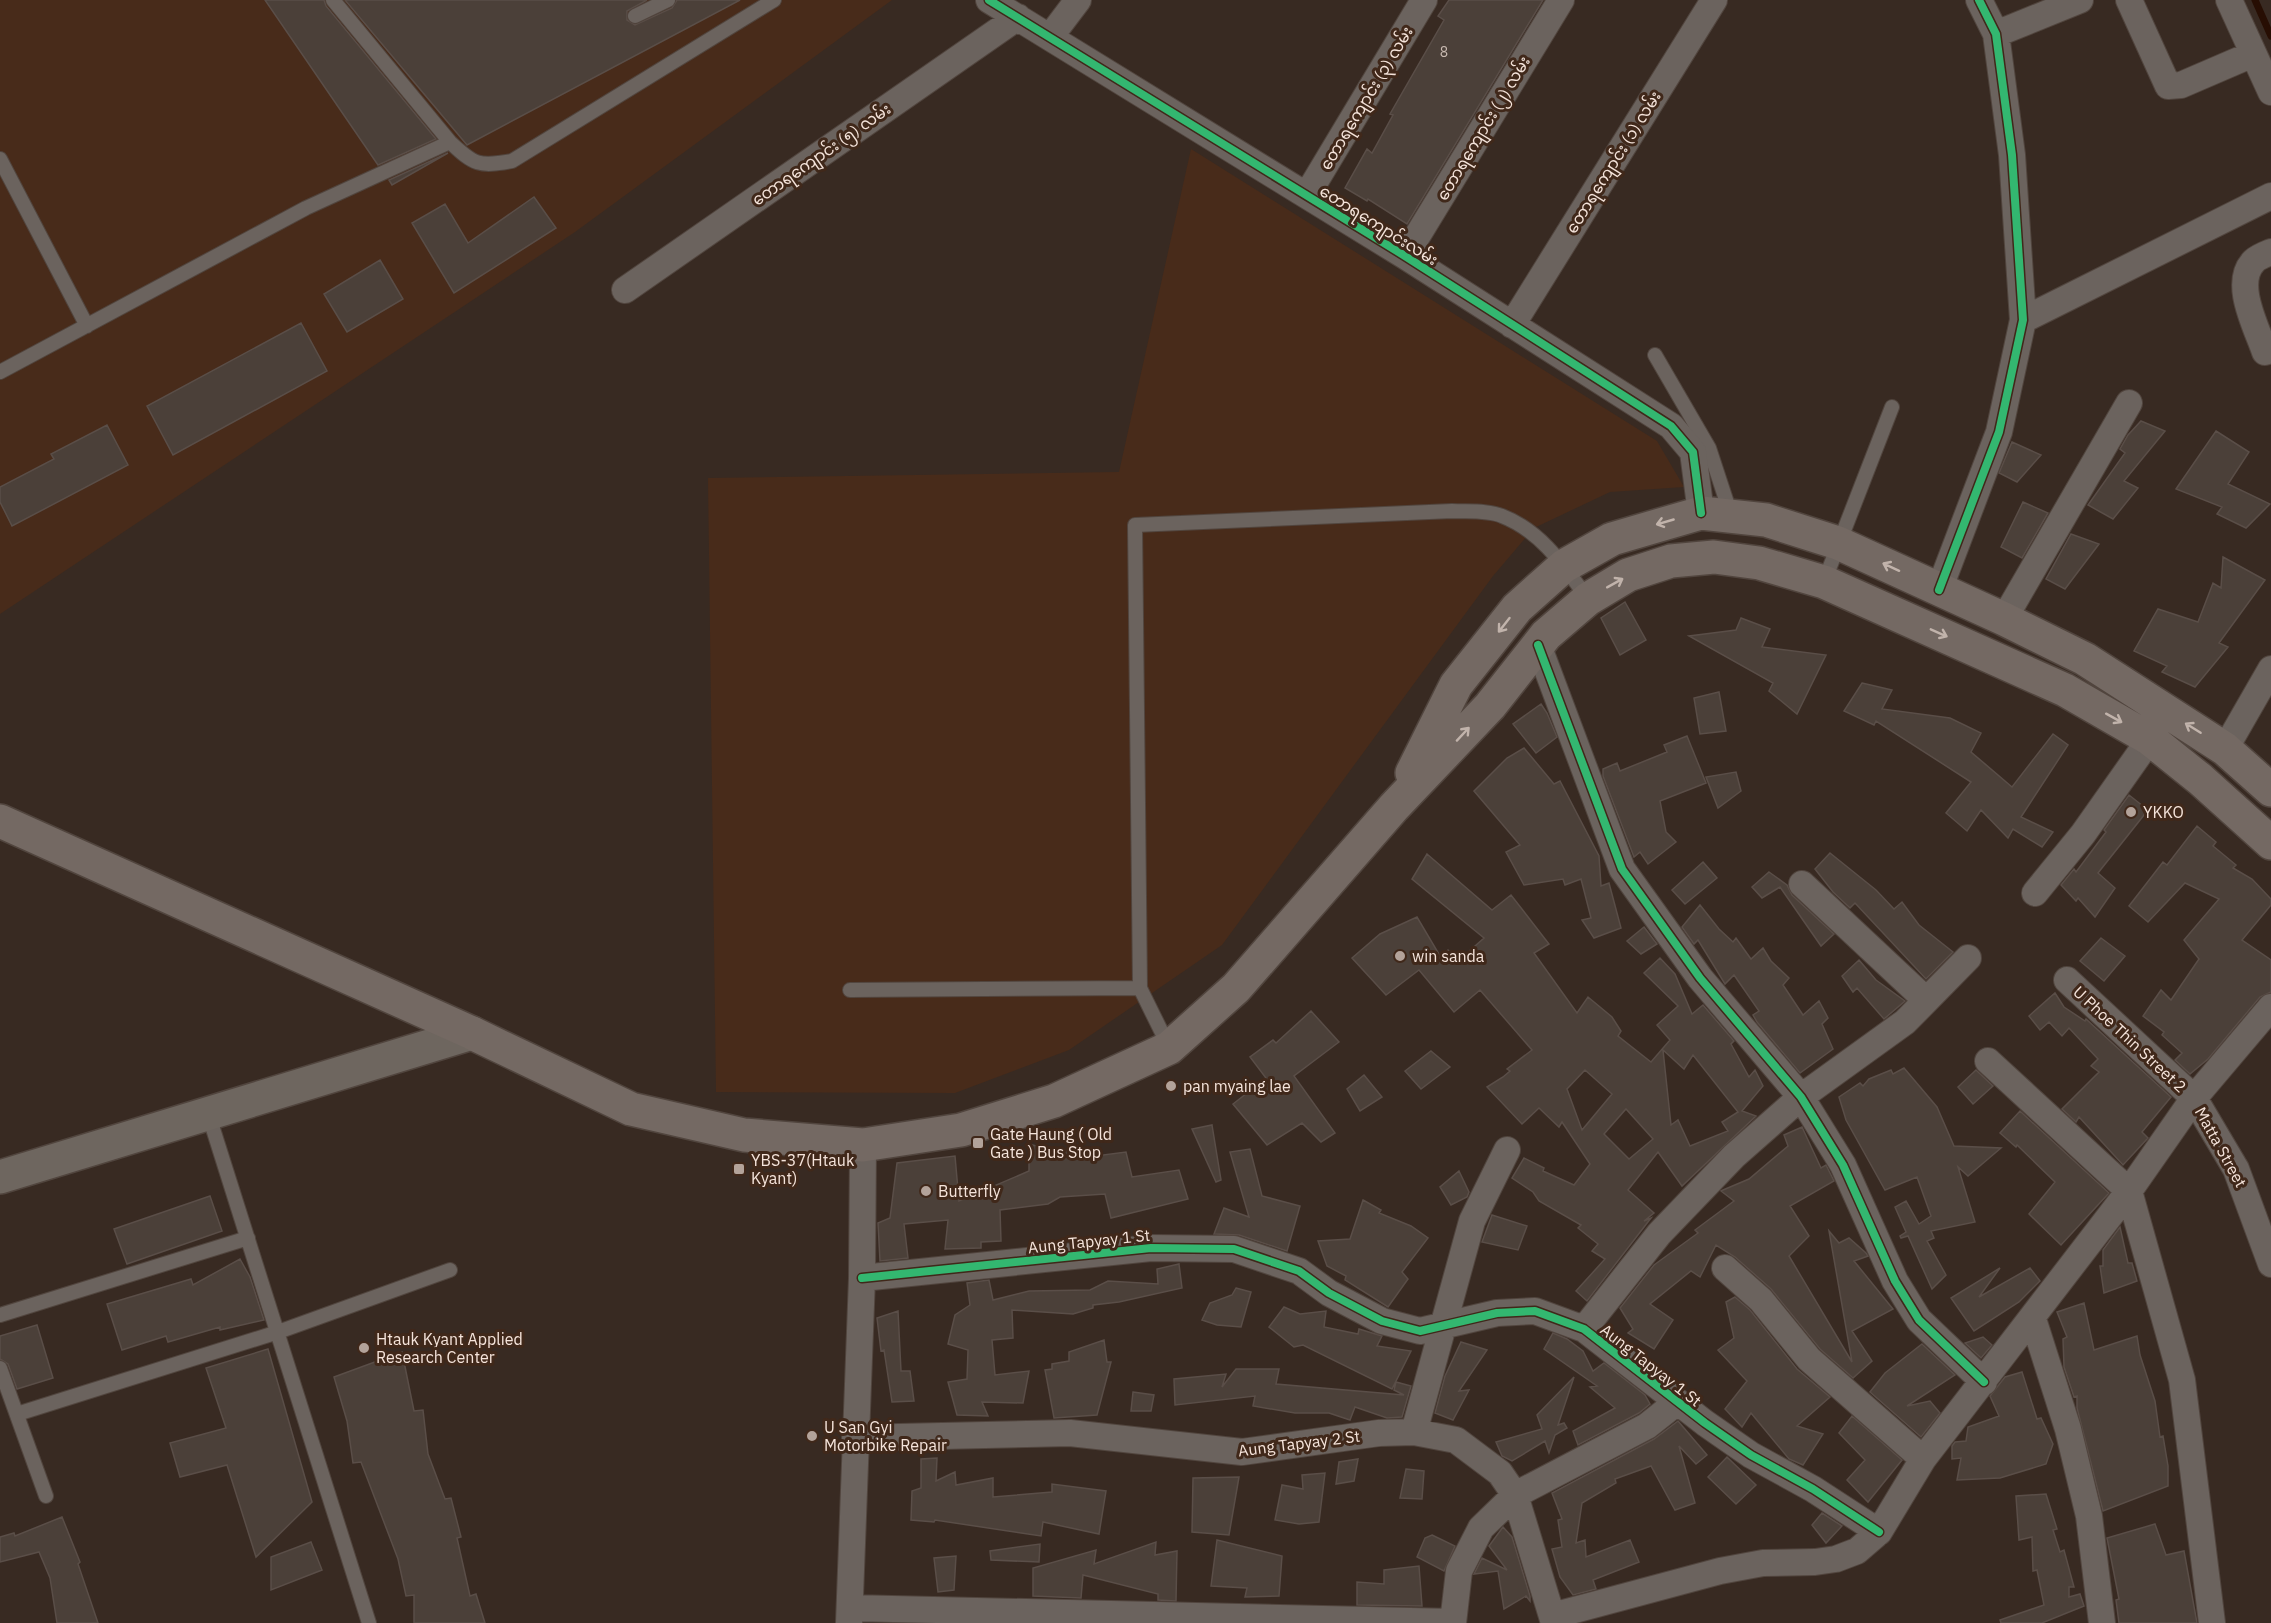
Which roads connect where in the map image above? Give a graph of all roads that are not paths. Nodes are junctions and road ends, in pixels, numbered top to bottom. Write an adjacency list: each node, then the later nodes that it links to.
1 (333, 0): 19 (lane)
2 (668, 0): 13 (lane)
3 (774, 0): 19 (lane)
4 (989, 0): 14 (street, တောရကျောင်းလမ်း)
5 (1078, 0): 16 (street)
6 (1424, 0): 21 (street, တောရကျောင်း (၃) လမ်း)
7 (1561, 0): 24 (street, တောရကျောင်း (၂) လမ်း)
8 (1714, 0): 27 (street, တောရကျောင်း (၁) လမ်း)
9 (1979, 0): 15 (street)
10 (2080, 0): 15 (street)
11 (2129, 0): 17 (street)
12 (2229, 0): 17 (street)
13 (635, 16)
14 (1017, 17): 16 (street, တောရကျောင်းလမ်း); 25 (street, တောရကျောင်း (၅) လမ်း)
15 (1996, 34): 26 (street)
16 (1050, 37): 21 (street, တောရကျောင်းလမ်း)
17 (2253, 54): 18 (street)
18 (2271, 92)
19 (450, 142): 28 (lane)
20 (0, 159): 28 (lane)
21 (1307, 195): 24 (street, တောရကျောင်းလမ်း)
22 (2271, 196): 26 (street)
23 (2271, 252): 29 (street)
24 (1405, 256): 27 (street, တောရကျောင်းလမ်း)
25 (625, 290)
26 (2023, 320): 38 (street)
27 (1512, 325): 34 (street, တောရကျောင်းလမ်း)
28 (87, 326): 31 (lane)
29 (2265, 352)
30 (1655, 355): 34 (lane)
31 (0, 372)
32 (2129, 404): 40 (street)
33 (1892, 407): 35 (lane)
34 (1716, 515): 35 (highway); 36 (highway, one-way to 36)
35 (1839, 543): 37 (lane); 38 (highway, one-way to 35)
36 (1564, 566): 39 (lane); 46 (highway, one-way to 46); 53 (lane)
37 (1824, 582): 39 (highway, one-way to 37); 43 (highway, one-way to 43)
38 (1939, 590): 40 (highway)
39 (1588, 598): 41 (highway)
40 (2004, 619): 44 (highway, one-way to 40)
41 (1538, 645): 46 (highway, one-way to 41); 60 (street)
42 (2271, 669): 44 (street)
43 (2150, 739): 48 (highway); 50 (street)
44 (2225, 749): 45 (highway)
45 (2271, 790)
46 (1394, 807): 58 (highway)
47 (0, 821): 57 (highway)
48 (2271, 843)
49 (1802, 884): 55 (street)
50 (2035, 893)
51 (1968, 958): 55 (street)
52 (2067, 980): 61 (street, U Phoe Thin Street 2)
53 (1140, 988): 54 (lane); 58 (lane)
54 (850, 990)
55 (1926, 1000): 60 (street)
56 (2271, 1007): 61 (street)
57 (472, 1033): 62 (main road); 63 (highway)
58 (1169, 1048): 63 (highway)
59 (1988, 1061): 66 (street)
60 (1801, 1097): 75 (street); 78 (street)
61 (2194, 1098): 66 (street); 68 (street, Matta Street)
62 (208, 1113): 65 (main road); 67 (lane)
63 (863, 1145): 71 (street)
64 (1507, 1150): 74 (street)
65 (0, 1177)
66 (2129, 1191): 73 (street); 92 (street)
67 (248, 1238): 72 (lane); 76 (lane)
68 (2271, 1264)
69 (1725, 1268): 83 (street)
70 (450, 1270): 76 (lane)
71 (862, 1278): 74 (street, Aung Tapyay 1 St); 82 (street)
72 (0, 1315)
73 (2032, 1319): 78 (street); 91 (street)
74 (1442, 1326): 75 (street, Aung Tapyay 1 St); 81 (street)
75 (1584, 1329): 79 (street, Aung Tapyay 1 St)
76 (278, 1332): 80 (lane); 90 (lane)
77 (0, 1368): 80 (lane)
78 (1984, 1382): 83 (street)
79 (1676, 1403): 84 (street); 86 (street, Aung Tapyay 1 St)
80 (17, 1414): 85 (lane)
81 (1414, 1432): 82 (street, Aung Tapyay 2 St); 84 (street, Aung Tapyay 2 St)
82 (855, 1438): 87 (street)
83 (1923, 1459): 86 (street)
84 (1515, 1495): 88 (street, Aung Tapyay 2 St); 89 (street)
85 (46, 1496)
86 (1879, 1532): 88 (street)
87 (850, 1616): 89 (street)
88 (1553, 1620)
89 (1453, 1622)
90 (369, 1623)
91 (2102, 1623)
92 (2212, 1623)

